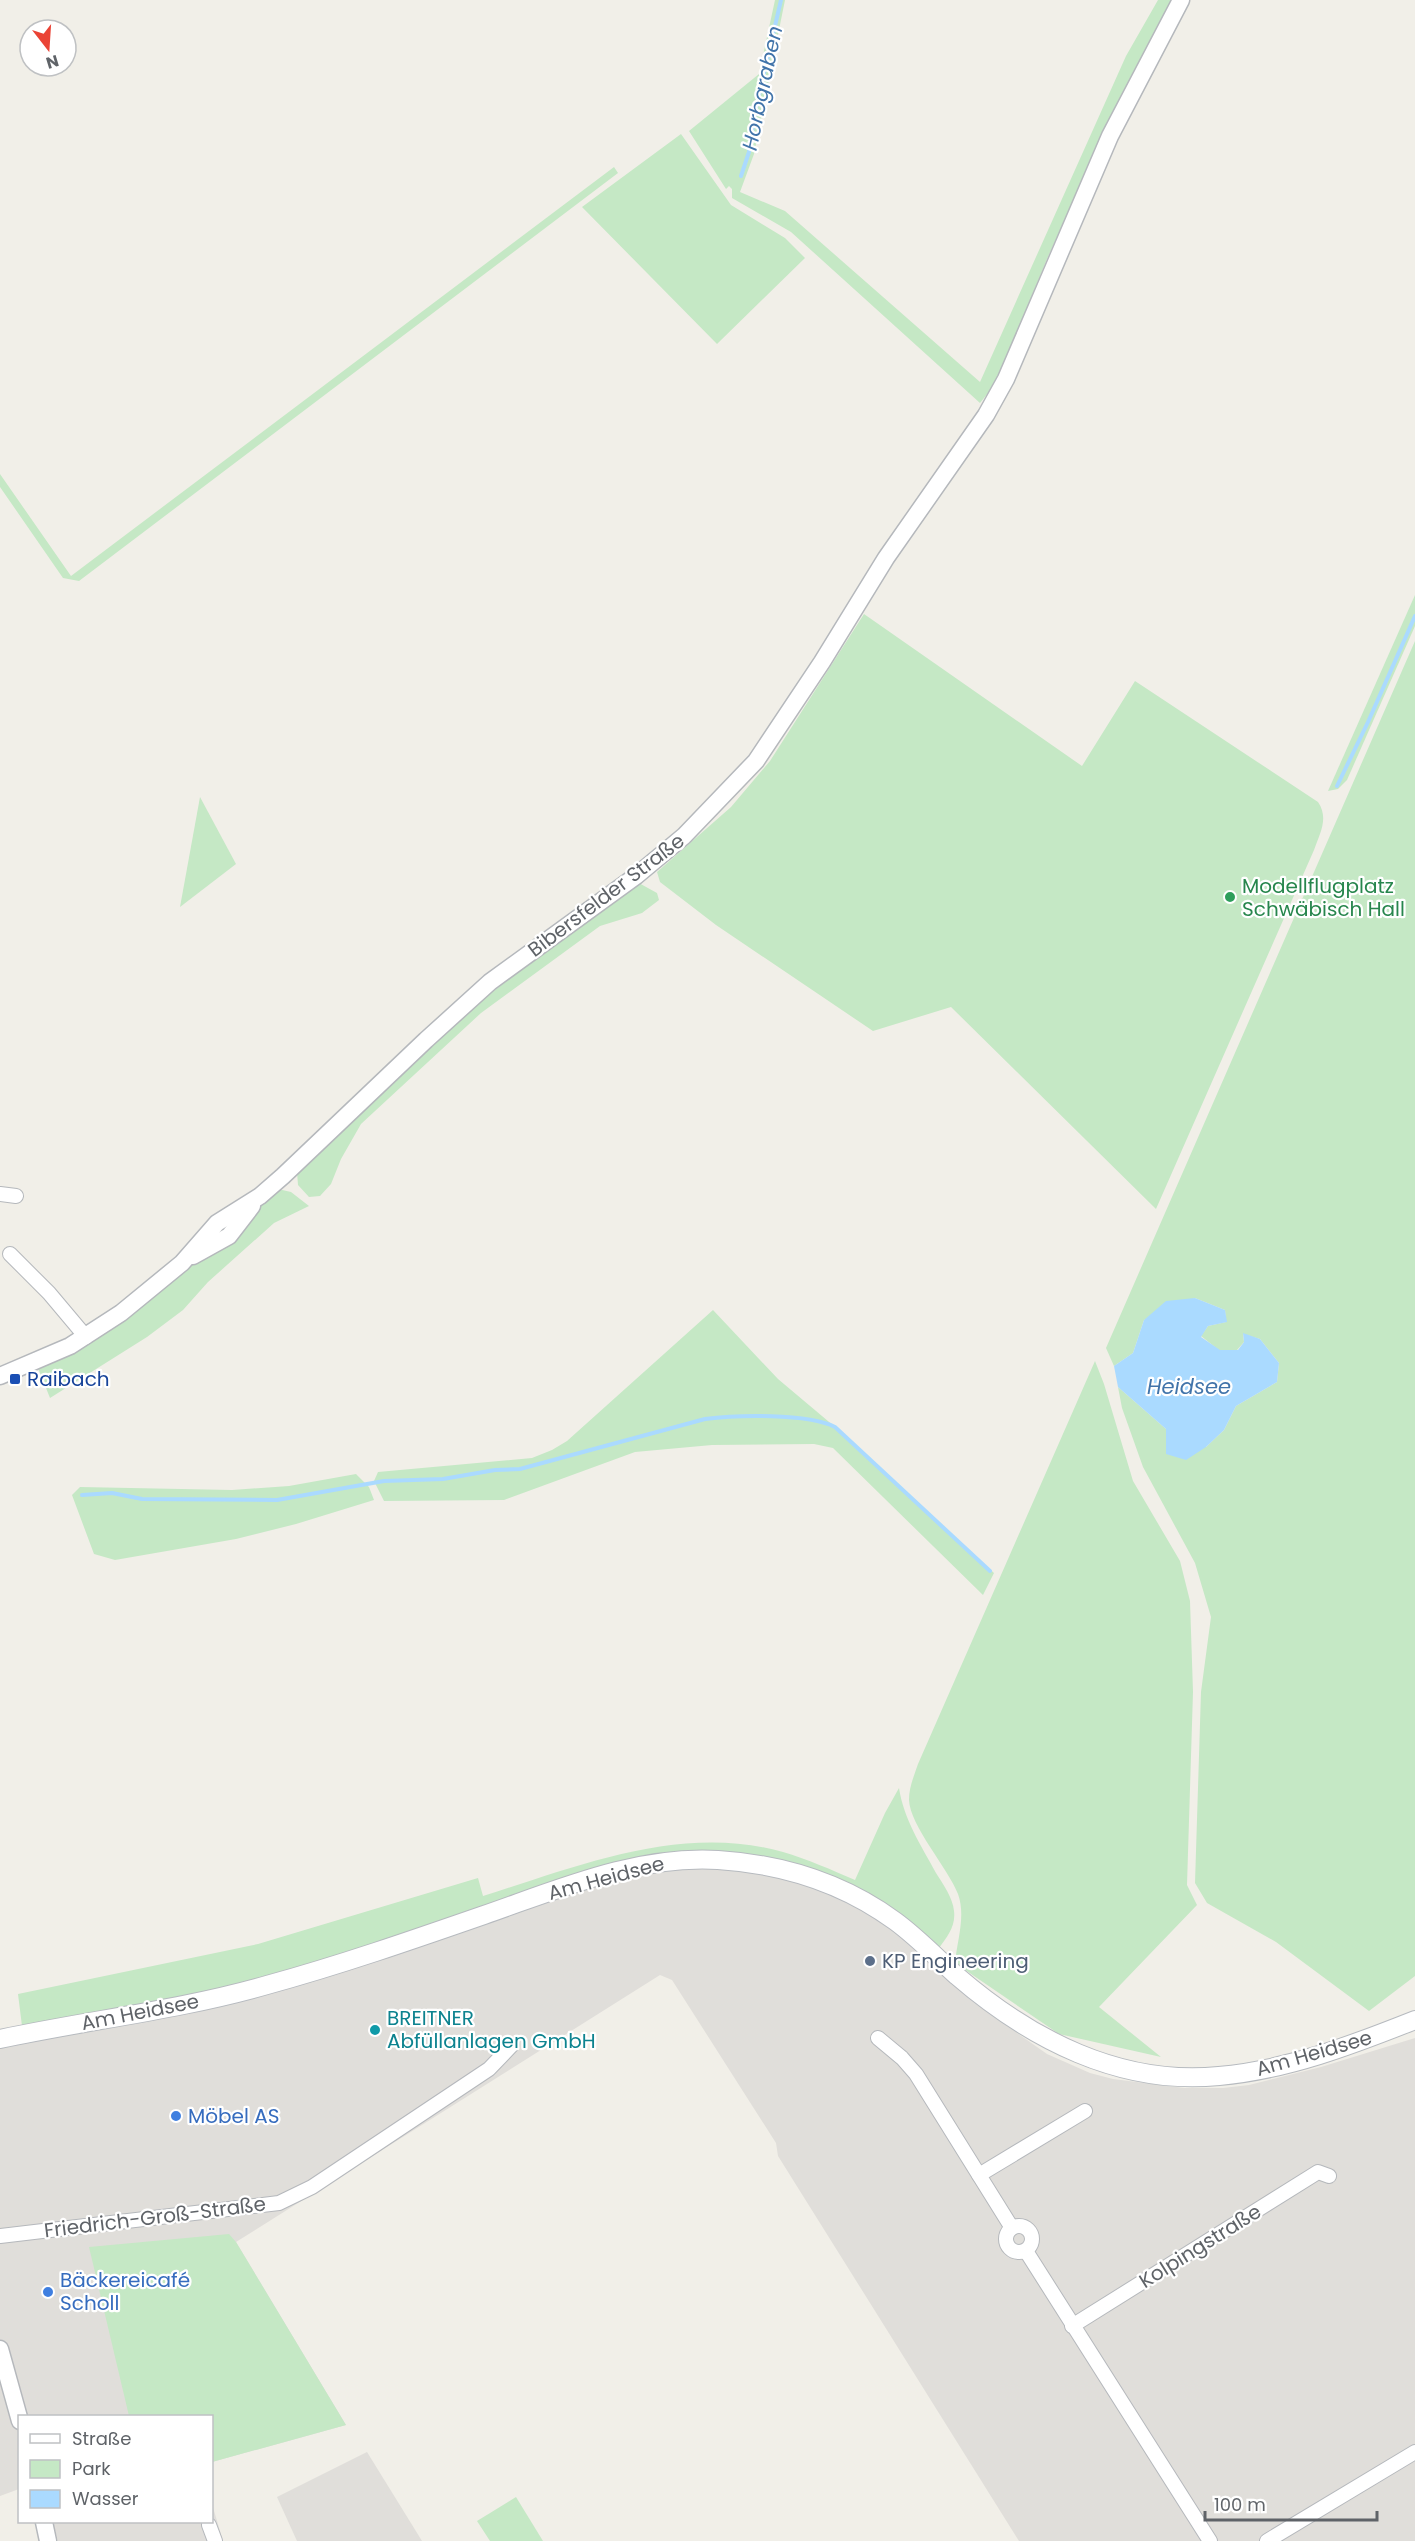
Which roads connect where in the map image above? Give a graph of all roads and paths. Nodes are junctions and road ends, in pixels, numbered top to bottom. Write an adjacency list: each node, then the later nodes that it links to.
1 (1181, 0): 5 (street, Bibersfelder Straße)
2 (0, 1194): 3 (street)
3 (16, 1196)
4 (10, 1254): 5 (street)
5 (86, 1337): 6 (street, Bibersfelder Straße)
6 (0, 1376)
7 (1415, 2020): 9 (main road, Am Heidsee)
8 (878, 2038): 12 (street)
9 (0, 2039)
10 (512, 2044): 15 (street, Friedrich-Groß-Straße)
11 (1085, 2111): 12 (street)
12 (979, 2175): 14 (street)
13 (1329, 2176): 17 (street, Kolpingstraße)
14 (1012, 2228): 16 (street); 16 (street)
15 (0, 2236)
16 (1026, 2251): 17 (street)
17 (1072, 2326): 25 (street)
18 (0, 2349): 19 (street)
19 (18, 2415)
20 (1415, 2452): 26 (street)
21 (44, 2523): 23 (street)
22 (209, 2525): 24 (street)
23 (48, 2541)
24 (214, 2541)
25 (1210, 2541)
26 (1268, 2541)

